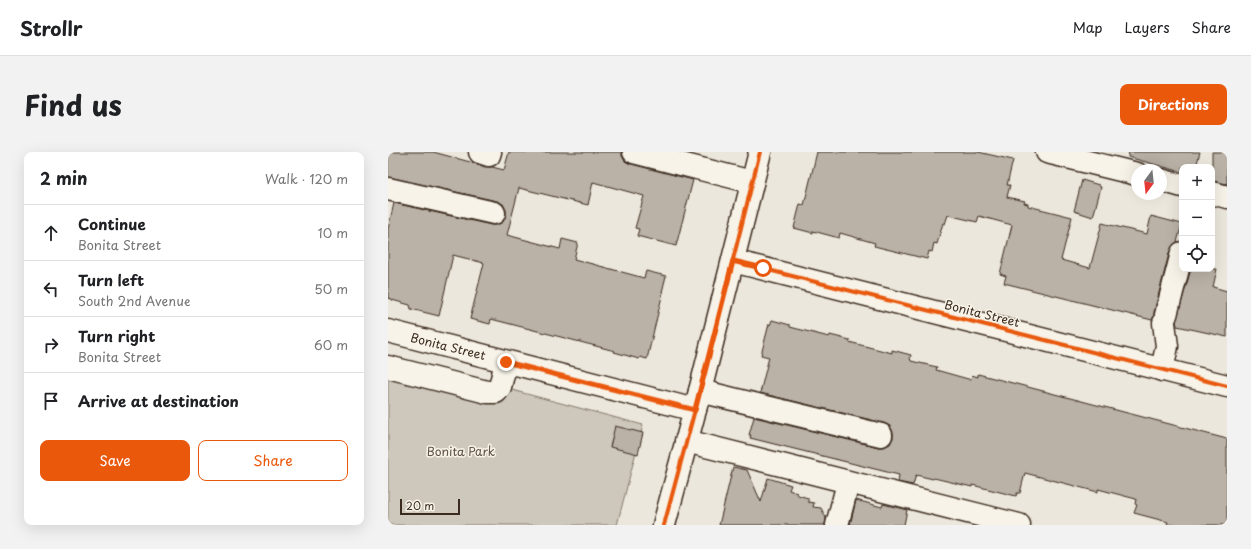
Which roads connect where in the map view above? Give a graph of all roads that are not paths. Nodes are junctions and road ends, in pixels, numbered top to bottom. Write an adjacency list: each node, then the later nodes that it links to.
1 (480, 152): 2 (street)
2 (490, 152)
3 (634, 152): 7 (street)
4 (760, 152): 7 (street)
5 (1047, 152): 6 (street)
6 (1131, 173)
7 (752, 182): 14 (street)
8 (1167, 182): 9 (street)
9 (1179, 185)
10 (388, 189): 13 (street)
11 (1215, 194): 12 (street)
12 (1227, 197)
13 (494, 213)
14 (733, 261): 19 (street, Bonita Street); 21 (street)
15 (1179, 265): 19 (street)
16 (388, 331): 17 (street, Bonita Street)
17 (506, 362): 18 (street); 21 (street, Bonita Street)
18 (388, 367)
19 (1162, 370): 20 (street, Bonita Street)
20 (1227, 386)
21 (697, 400): 22 (street, Bonita Street); 23 (street)
22 (881, 435)
23 (686, 441): 24 (street); 25 (street)
24 (848, 483): 26 (street); 27 (street)
25 (664, 525)
26 (837, 525)
27 (1019, 525)

